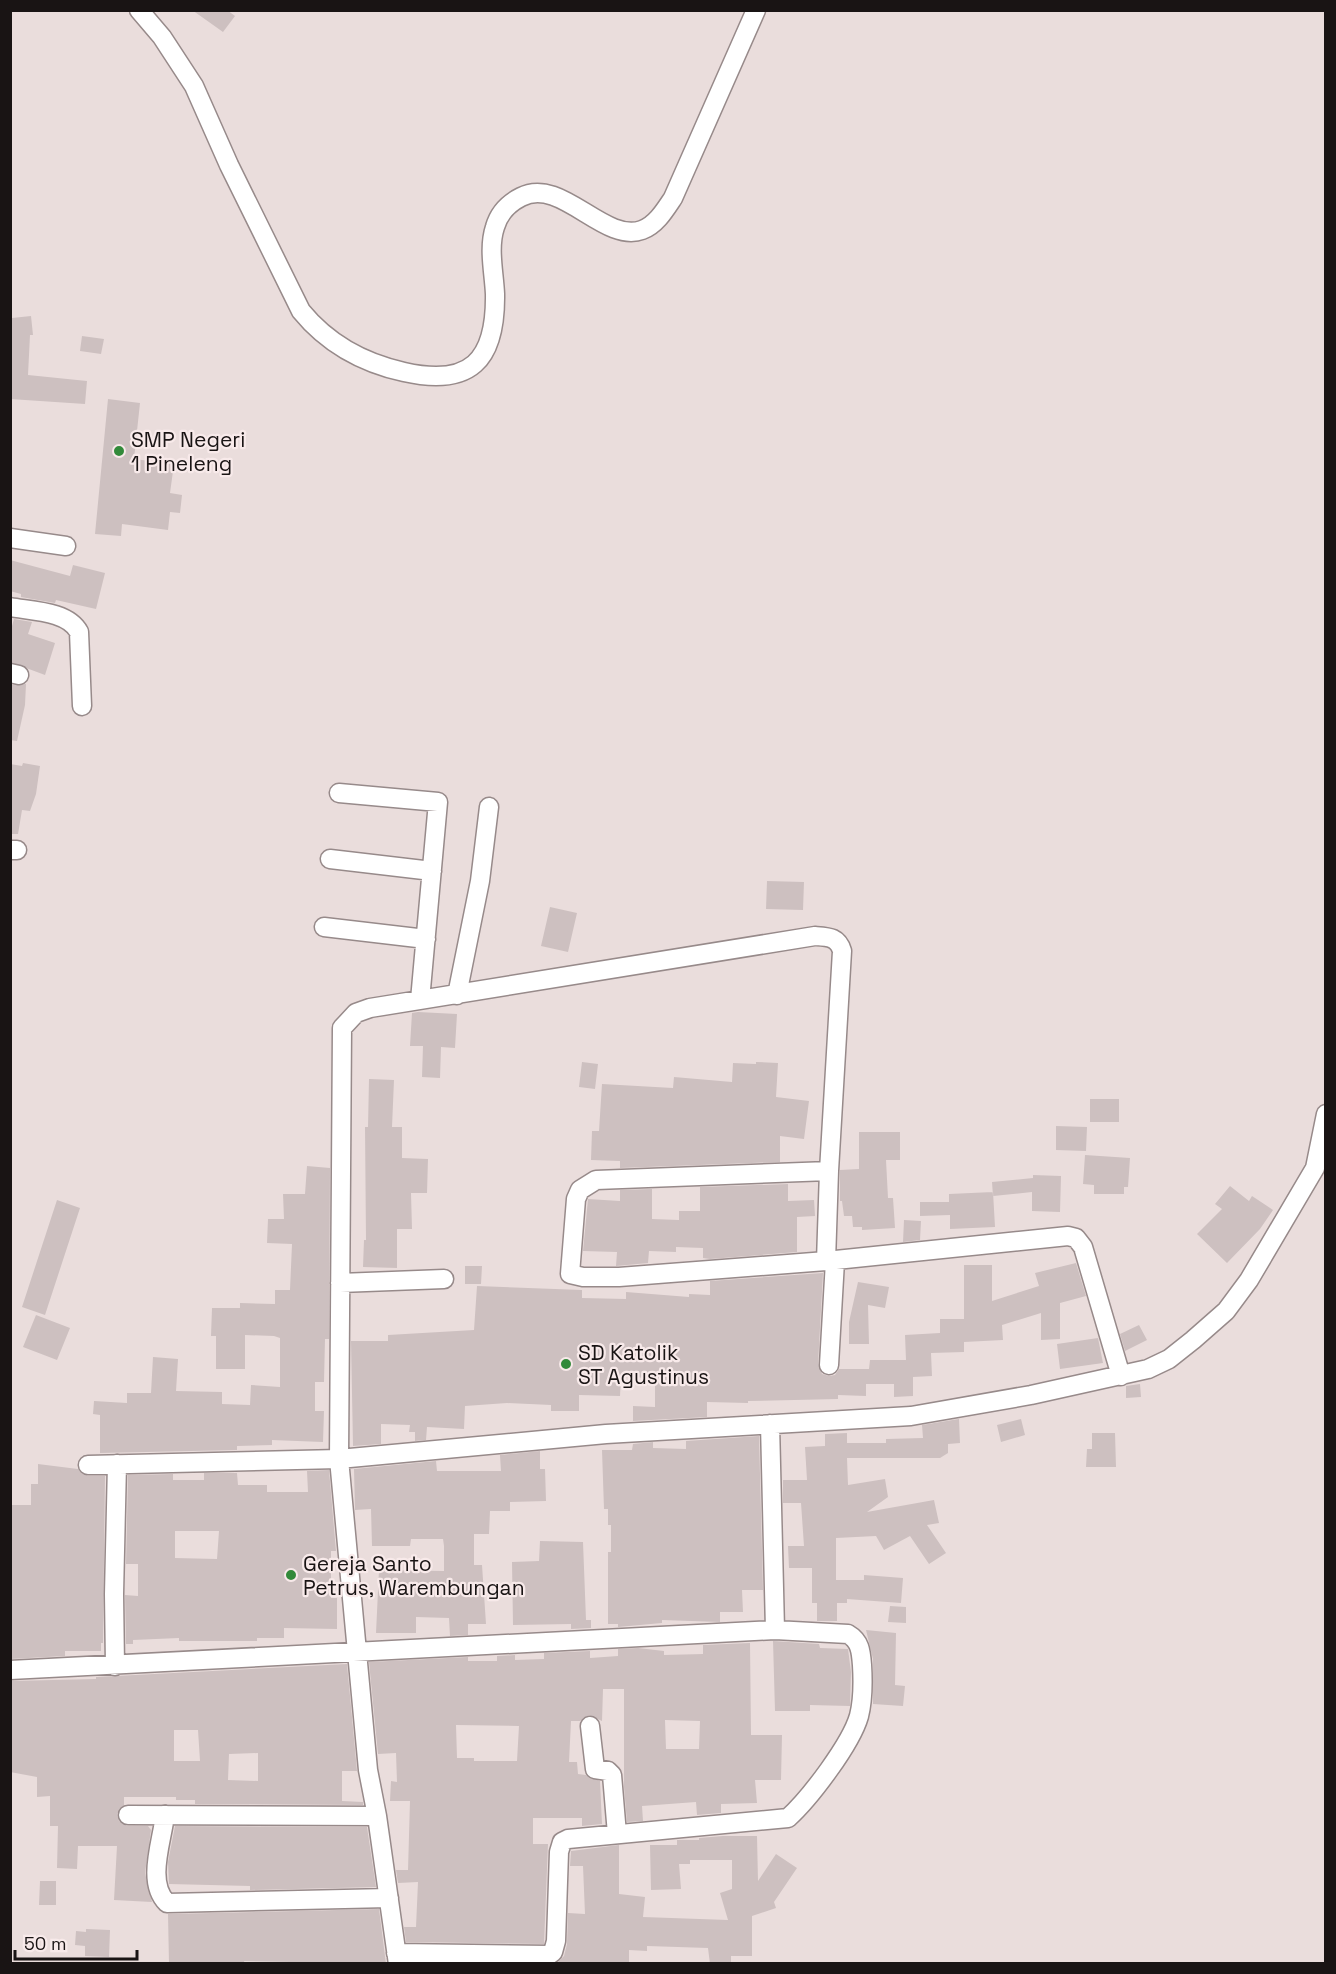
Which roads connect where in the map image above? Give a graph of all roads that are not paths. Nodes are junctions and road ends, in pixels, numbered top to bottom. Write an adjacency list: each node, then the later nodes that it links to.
1 (139, 10): 2 (street)
2 (756, 10)
3 (10, 538): 4 (street)
4 (66, 546)
5 (10, 607): 6 (street)
6 (82, 706)
7 (339, 793): 10 (street)
8 (489, 807): 13 (street)
9 (330, 859): 10 (street)
10 (432, 871): 12 (street)
11 (324, 927): 12 (street)
12 (426, 939): 14 (street)
13 (457, 994): 14 (street); 16 (street)
14 (420, 1000): 19 (street)
15 (1326, 1114): 21 (street)
16 (829, 1171): 17 (street); 17 (street)
17 (831, 1261): 20 (street); 21 (street)
18 (444, 1279): 19 (street)
19 (340, 1283): 23 (street)
20 (829, 1365)
21 (1121, 1376): 22 (street)
22 (770, 1424): 23 (street); 26 (street)
23 (339, 1459): 24 (street); 27 (street)
24 (117, 1464): 25 (street); 28 (street)
25 (88, 1465)
26 (775, 1630): 27 (street); 34 (street)
27 (355, 1652): 28 (street); 33 (street)
28 (115, 1666): 29 (street)
29 (10, 1670)
30 (590, 1726): 34 (street)
31 (128, 1815): 32 (street)
32 (165, 1815): 33 (street); 35 (street)
33 (377, 1816): 35 (street)
34 (617, 1834): 36 (street)
35 (389, 1898): 36 (street)
36 (397, 1958)

